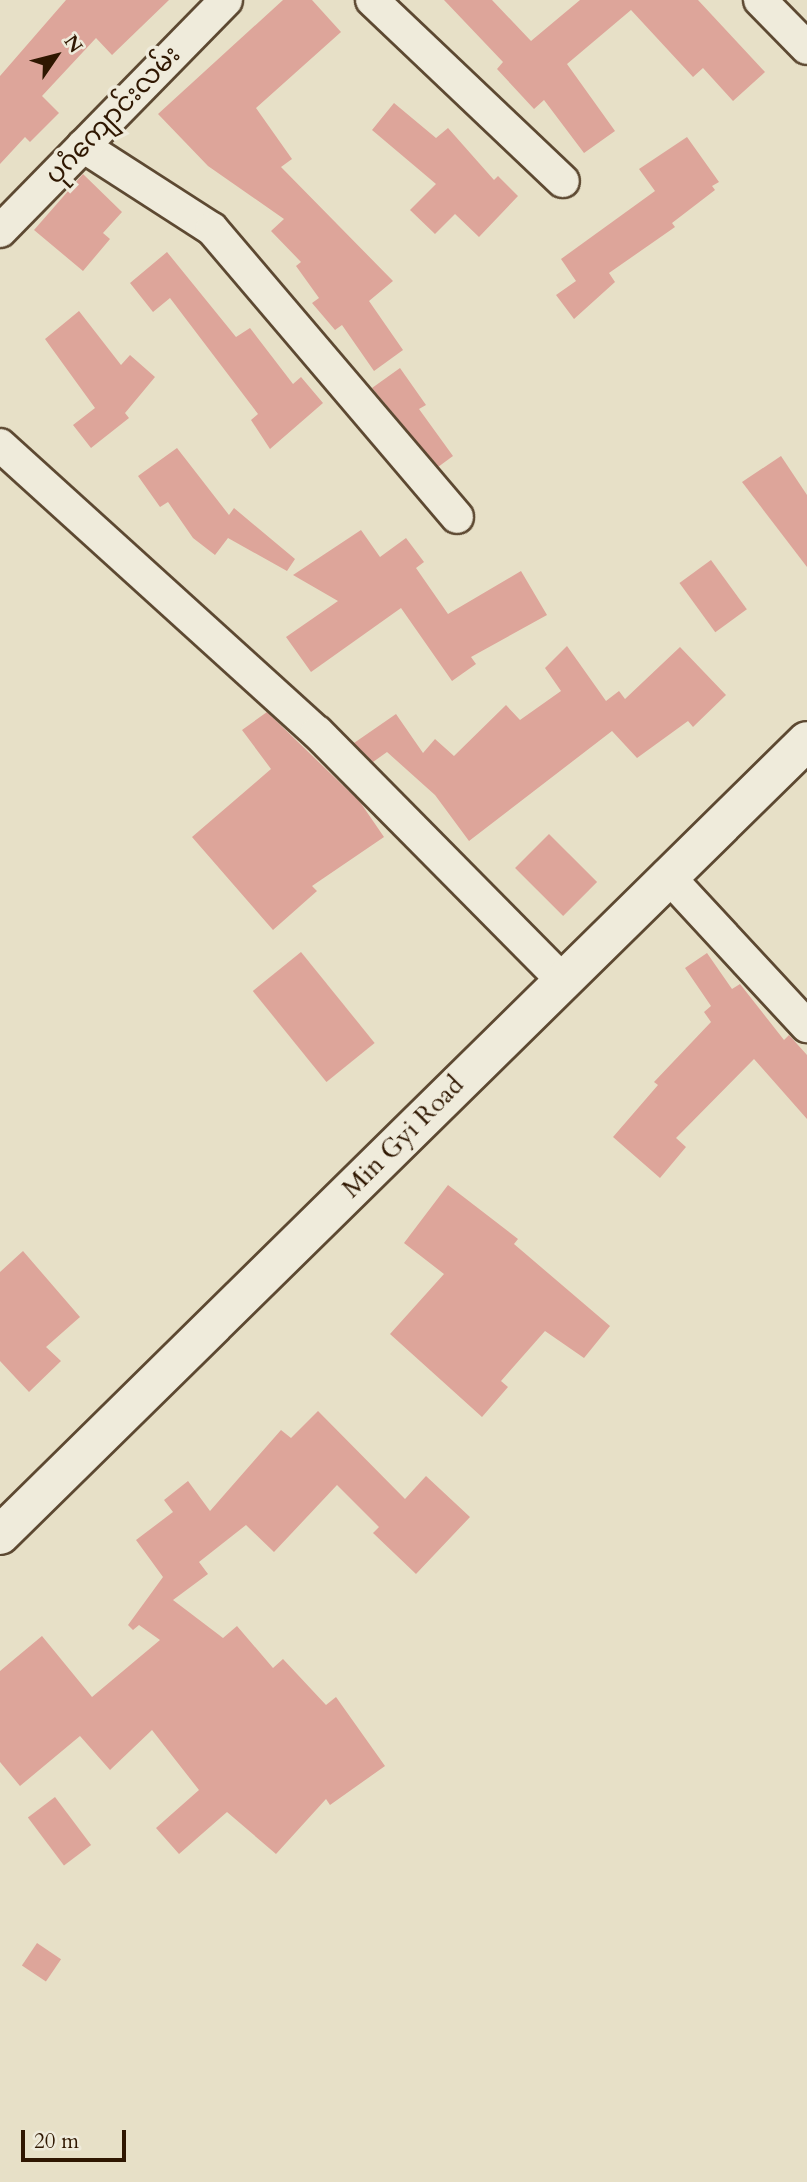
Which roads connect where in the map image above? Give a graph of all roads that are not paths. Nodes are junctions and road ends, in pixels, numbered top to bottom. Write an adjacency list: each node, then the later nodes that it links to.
1 (226, 0): 5 (street, ပုဂံကျောင်းလမ်း)
2 (372, 0): 6 (street)
3 (760, 0): 4 (street)
4 (807, 48)
5 (83, 146): 7 (street, ပုဂံကျောင်းလမ်း); 9 (street)
6 (562, 181)
7 (0, 231)
8 (0, 445): 12 (street)
9 (457, 517)
10 (807, 741): 11 (main road, Min Gyi Road)
11 (667, 875): 12 (main road, Min Gyi Road); 13 (street)
12 (562, 979): 14 (main road, Min Gyi Road)
13 (807, 1026)
14 (0, 1535)

